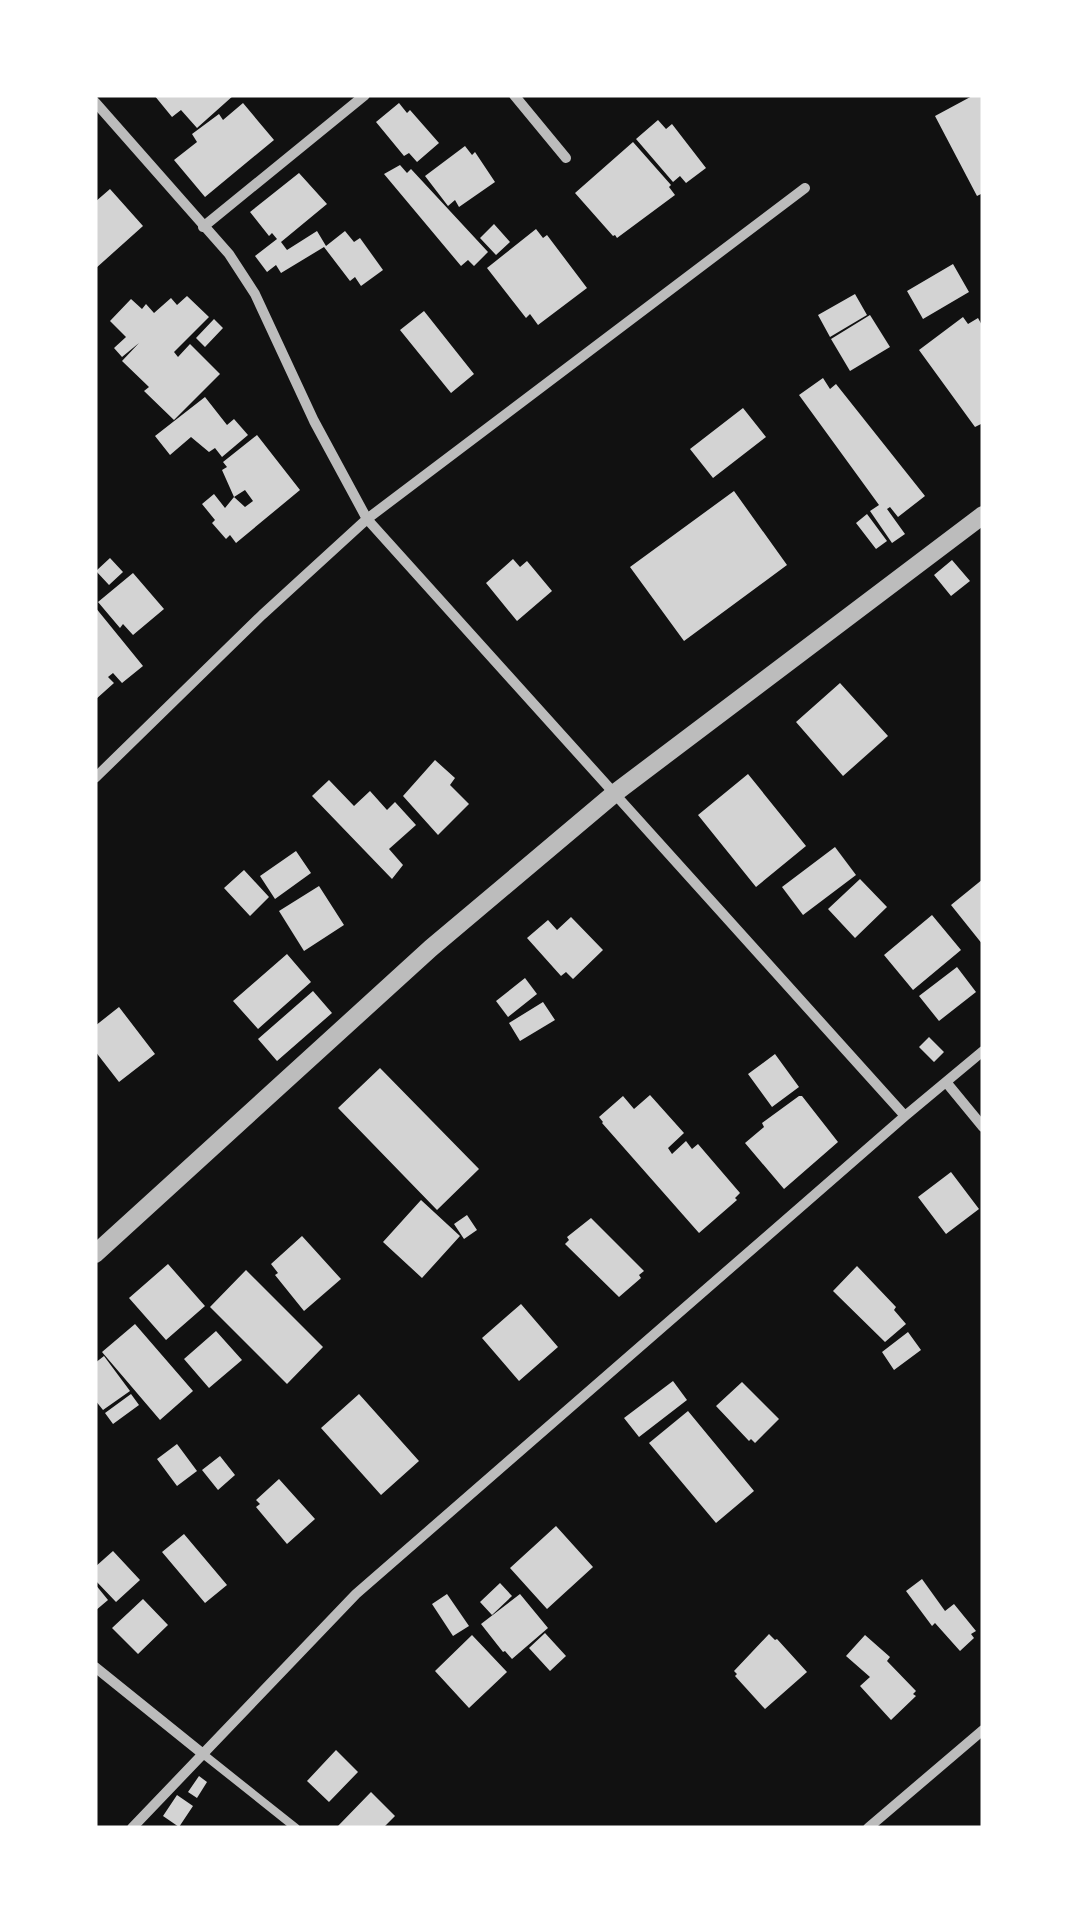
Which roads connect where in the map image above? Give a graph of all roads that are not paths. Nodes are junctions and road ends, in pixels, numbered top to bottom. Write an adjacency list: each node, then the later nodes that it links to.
1 (365, 95): 6 (street)
2 (514, 95): 4 (street)
3 (95, 102): 6 (street)
4 (566, 158)
5 (804, 188): 8 (street)
6 (203, 227): 8 (street)
7 (983, 515): 10 (street)
8 (367, 519): 9 (street); 10 (street)
9 (95, 778)
10 (615, 792): 13 (street); 15 (street)
11 (983, 1051): 12 (street)
12 (946, 1082): 13 (street); 14 (street)
13 (905, 1116): 18 (street)
14 (983, 1127)
15 (95, 1254)
16 (95, 1668): 18 (street)
17 (983, 1730): 21 (street)
18 (203, 1754): 19 (street); 20 (lane)
19 (132, 1828)
20 (296, 1828)
21 (868, 1828)

